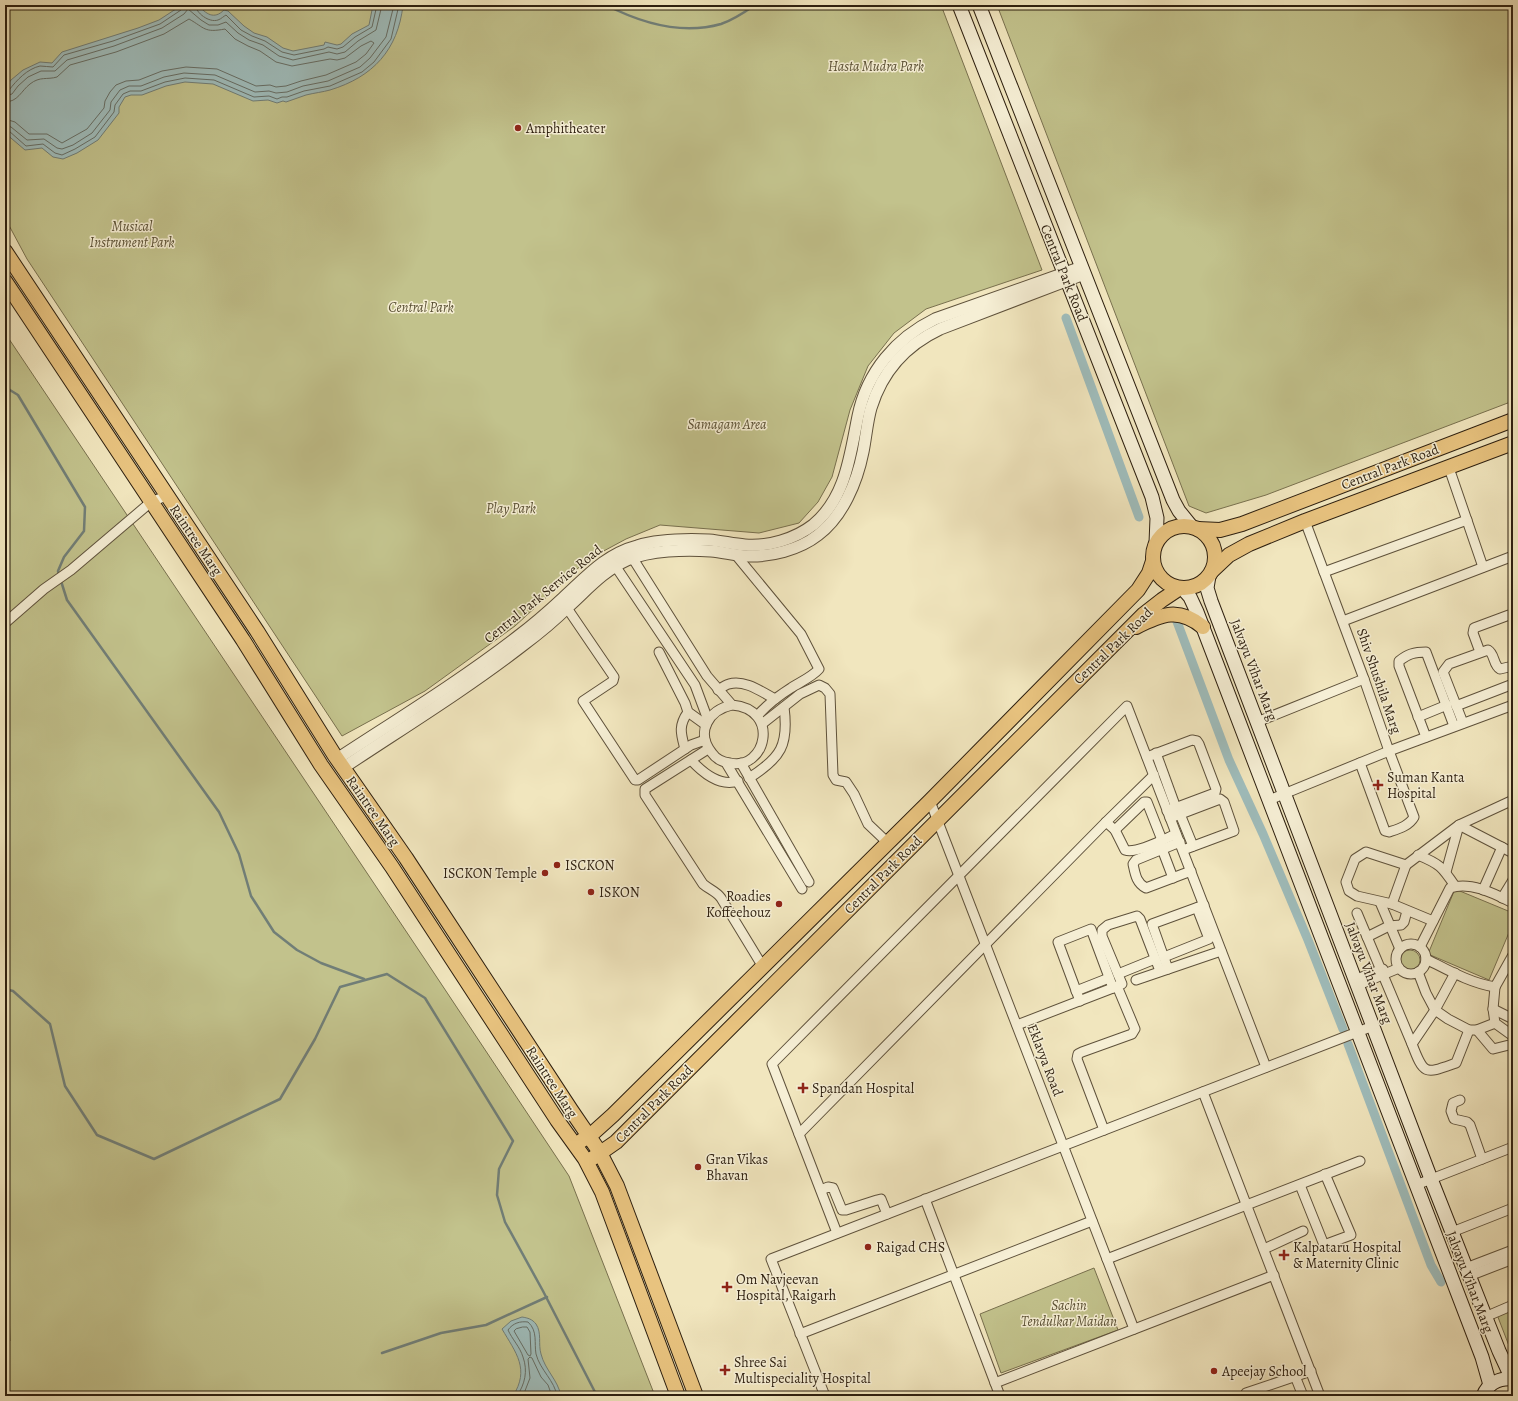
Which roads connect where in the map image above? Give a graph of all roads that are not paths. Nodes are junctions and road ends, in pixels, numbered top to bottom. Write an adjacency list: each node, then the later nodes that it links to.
1 (959, 5): 5 (main road, Central Park Road)
2 (979, 5): 4 (main road, Central Park Road)
3 (5, 250): 10 (main road, Raintree Marg)
4 (1083, 270): 5 (street); 14 (main road, Central Park Road)
5 (1066, 277): 15 (main road, Central Park Road); 16 (street, Central Park Service Road); 17 (street, Central Park Service Road)
6 (5, 281): 11 (main road, Raintree Marg)
7 (1513, 420): 14 (main road, Central Park Road)
8 (1513, 443): 9 (main road, Central Park Road)
9 (1449, 468): 12 (street); 13 (main road, Central Park Road)
10 (166, 496): 11 (street); 58 (main road, Raintree Marg)
11 (151, 502): 28 (street); 137 (main road, Raintree Marg)
12 (1467, 520): 21 (street); 22 (street)
13 (1305, 521): 22 (street, Shiv Shushila Marg); 23 (main road, Central Park Road)
14 (1195, 528): 15 (main road); 23 (main road)
15 (1156, 543): 19 (main road)
16 (630, 554): 17 (street, Central Park Service Road); 20 (street, Central Park Service Road); 36 (street)
17 (735, 554): 37 (street)
18 (1513, 556): 21 (street)
19 (1153, 561): 24 (main road); 67 (main road, Central Park Road)
20 (613, 562): 25 (street, Central Park Service Road); 46 (street); 58 (street, Central Park Service Road)
21 (1483, 567): 27 (street)
22 (1324, 572): 27 (street, Shiv Shushila Marg)
23 (1211, 573): 24 (main road); 45 (main road, Jalvayu Vihar Marg)
24 (1181, 588): 29 (main road, Jalvayu Vihar Marg); 30 (main road, Central Park Road)
25 (567, 608): 51 (street); 58 (street, Central Park Service Road)
26 (1513, 616): 32 (street)
27 (1343, 621): 34 (street, Shiv Shushila Marg)
28 (5, 623)
29 (1203, 628): 30 (main road); 65 (main road, Jalvayu Vihar Marg)
30 (1126, 632): 69 (main road, Central Park Road)
31 (659, 652): 42 (street)
32 (1480, 652): 33 (street); 40 (street)
33 (1513, 666)
34 (1364, 679): 45 (street); 53 (street, Shiv Shushila Marg)
35 (1513, 684): 40 (street)
36 (718, 690): 37 (street); 38 (street)
37 (775, 699): 43 (street)
38 (732, 705): 43 (street); 46 (street)
39 (1513, 705): 48 (street)
40 (1452, 706): 44 (street); 44 (street); 48 (street)
41 (784, 707): 47 (street); 62 (street); 74 (street)
42 (688, 712): 46 (street); 51 (street)
43 (757, 716): 47 (street)
44 (1418, 717): 49 (street)
45 (1256, 722): 64 (main road, Jalvayu Vihar Marg)
46 (707, 723): 50 (street)
47 (762, 724): 60 (street)
48 (1459, 725): 49 (street)
49 (1426, 737): 53 (street)
50 (705, 740): 51 (street); 52 (street)
51 (685, 749)
52 (708, 749): 56 (street); 59 (street)
53 (1389, 750): 57 (street); 57 (street, Shiv Shushila Marg)
54 (1156, 754): 55 (street); 68 (street); 68 (street)
55 (1147, 757): 61 (street); 83 (street)
56 (691, 760): 63 (street); 108 (street)
57 (1360, 762): 64 (street)
58 (340, 763): 136 (main road, Raintree Marg)
59 (726, 763): 60 (street); 63 (street)
60 (741, 763): 62 (street)
61 (1154, 775): 68 (street); 70 (street)
62 (749, 778): 86 (street)
63 (738, 782): 88 (street)
64 (1284, 794): 65 (street); 115 (main road, Jalvayu Vihar Marg)
65 (1269, 800): 127 (main road, Jalvayu Vihar Marg)
66 (1513, 800): 71 (street)
67 (930, 801): 69 (street, Eklavya Road); 74 (main road, Central Park Road)
68 (1173, 812): 73 (street); 76 (street); 76 (street)
69 (938, 820): 83 (street, Eklavya Road); 140 (main road, Central Park Road)
70 (1106, 822): 72 (street); 100 (street)
71 (1459, 825): 77 (street); 79 (street); 82 (street)
72 (1115, 830): 75 (street); 75 (street)
73 (1180, 842): 75 (street); 76 (street); 81 (street)
74 (888, 843): 108 (main road, Central Park Road)
75 (1162, 845): 84 (street); 84 (street)
76 (1193, 846)
77 (1502, 847): 78 (street); 89 (street)
78 (1513, 853)
79 (1418, 855): 80 (street); 82 (street)
80 (1406, 865): 91 (street); 93 (street)
81 (1191, 871): 84 (street); 94 (street)
82 (1446, 872): 87 (street)
83 (959, 875): 100 (street, Eklavya Road); 135 (street)
84 (1173, 878)
85 (1513, 880): 90 (street)
86 (809, 882)
87 (1455, 886): 89 (street); 97 (street)
88 (802, 889)
89 (1483, 890): 90 (street)
90 (1502, 898): 92 (street)
91 (1380, 902): 93 (street); 98 (street)
92 (1513, 903)
93 (1392, 904): 95 (street)
94 (1200, 906): 103 (street); 105 (street); 105 (street)
95 (1407, 911): 97 (street); 98 (street)
96 (1357, 912): 99 (street)
97 (1433, 921): 101 (street)
98 (1389, 926): 99 (street); 102 (street)
99 (1367, 936): 111 (street)
100 (986, 944): 124 (street, Eklavya Road); 135 (street)
101 (1420, 947): 102 (street); 106 (street)
102 (1400, 949): 107 (street)
103 (1221, 951): 109 (street); 131 (street)
104 (1513, 955): 110 (street)
105 (1160, 958): 109 (street); 114 (street); 114 (street)
106 (1426, 959): 112 (street); 113 (street)
107 (1398, 966): 111 (street); 112 (street)
108 (763, 967): 136 (main road, Central Park Road)
109 (1164, 970): 116 (street)
110 (1509, 971): 117 (street)
111 (1382, 972): 115 (street); 129 (street)
112 (1418, 972): 121 (street)
113 (1455, 973): 117 (street); 121 (street)
114 (1113, 976): 116 (street); 118 (street); 118 (street)
115 (1355, 983): 125 (main road, Jalvayu Vihar Marg)
116 (1123, 984): 119 (street); 134 (street)
117 (1495, 987): 120 (street)
118 (1076, 991): 119 (street)
119 (1080, 1001): 124 (street)
120 (1493, 1009): 122 (street); 123 (street)
121 (1435, 1010): 126 (street); 129 (street)
122 (1513, 1019)
123 (1495, 1023): 126 (street); 128 (street)
124 (1017, 1025): 138 (street, Eklavya Road)
125 (1372, 1026): 127 (street); 145 (main road, Jalvayu Vihar Marg)
126 (1473, 1030): 129 (street); 130 (street)
127 (1354, 1033): 131 (street); 147 (main road, Jalvayu Vihar Marg)
128 (1513, 1036)
129 (1412, 1044)
130 (1513, 1044)
131 (1266, 1067): 132 (street)
132 (1203, 1092): 134 (street); 150 (street)
133 (1460, 1100): 141 (street)
134 (1104, 1130): 138 (street)
135 (799, 1134): 148 (street)
136 (589, 1136): 137 (main road, Central Park Road); 140 (main road, Raintree Marg)
137 (575, 1145): 143 (main road, Raintree Marg)
138 (1063, 1146): 149 (street); 153 (street, Eklavya Road)
139 (1513, 1147): 141 (street)
140 (600, 1154): 143 (main road, Central Park Road); 174 (main road, Raintree Marg)
141 (1482, 1159): 145 (street)
142 (1360, 1161): 144 (street)
143 (587, 1163): 173 (main road, Raintree Marg)
144 (1326, 1174): 146 (street); 146 (street)
145 (1431, 1179): 147 (street); 155 (main road, Jalvayu Vihar Marg)
146 (1300, 1185): 150 (street)
147 (1416, 1185): 172 (main road, Jalvayu Vihar Marg)
148 (821, 1190): 152 (street); 156 (street)
149 (925, 1199): 152 (street); 162 (street)
150 (1247, 1205): 157 (street); 159 (street)
151 (1513, 1208): 155 (street)
152 (887, 1214): 156 (street)
153 (1092, 1221): 159 (street, Eklavya Road); 162 (street)
154 (1303, 1232): 157 (street)
155 (1452, 1232): 161 (main road, Jalvayu Vihar Marg)
156 (837, 1233): 167 (street)
157 (1264, 1249): 163 (street)
158 (1513, 1250): 161 (street)
159 (1107, 1259): 166 (street, Eklavya Road)
160 (1513, 1259): 161 (street)
161 (1467, 1272): 165 (main road, Jalvayu Vihar Marg)
162 (954, 1274): 167 (street); 171 (street)
163 (1274, 1275): 166 (street); 168 (street)
164 (1513, 1305): 165 (street)
165 (1485, 1317): 170 (main road, Jalvayu Vihar Marg)
166 (1134, 1329): 171 (street)
167 (800, 1334): 175 (street)
168 (1311, 1371): 169 (street); 179 (street)
169 (1295, 1376): 177 (street); 178 (street)
170 (1512, 1379): 172 (main road)
171 (995, 1383): 176 (street)
172 (1487, 1391)
173 (678, 1396)
174 (696, 1396)
175 (824, 1396)
176 (1000, 1396)
177 (1247, 1396)
178 (1303, 1396)
179 (1320, 1396)

